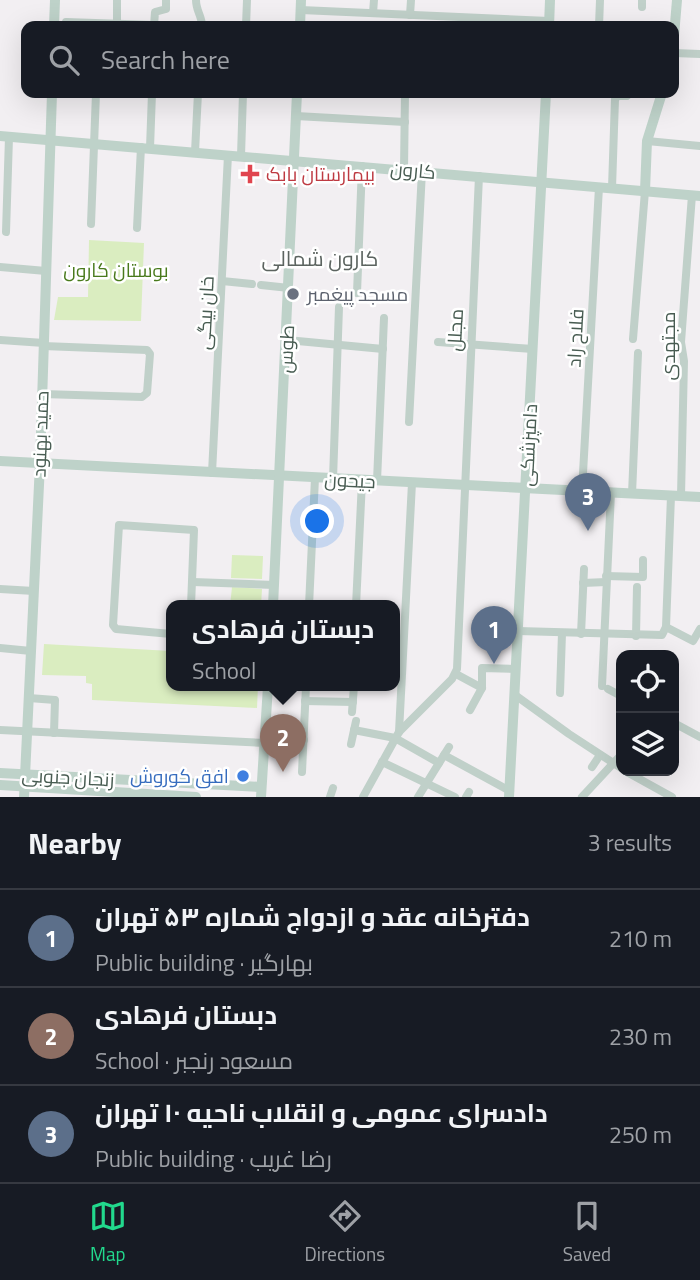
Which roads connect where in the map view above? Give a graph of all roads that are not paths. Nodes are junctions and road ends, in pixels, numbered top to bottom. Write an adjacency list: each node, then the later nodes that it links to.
1 (55, 0): 14 (main road)
2 (117, 0): 15 (street)
3 (166, 0): 16 (street)
4 (196, 0): 17 (street)
5 (247, 0): 18 (street)
6 (374, 0): 12 (street)
7 (411, 0): 13 (street)
8 (550, 0): 20 (main road)
9 (600, 0): 21 (street)
10 (677, 0): 22 (main road)
11 (301, 5): 12 (street)
12 (373, 13): 13 (street)
13 (411, 15): 19 (street)
14 (54, 21)
15 (117, 21)
16 (154, 21)
17 (202, 21)
18 (246, 21)
19 (503, 21)
20 (549, 21)
21 (599, 21)
22 (675, 21)
23 (679, 53): 24 (street)
24 (700, 54)
25 (52, 98): 38 (main road, حمید بهنود)
26 (96, 98): 40 (street)
27 (151, 98): 42 (street)
28 (198, 98): 43 (street)
29 (243, 98): 45 (street)
30 (297, 98): 35 (main road, طوس)
31 (405, 98): 36 (street)
32 (546, 98): 51 (main road, دامپزشکی)
33 (616, 98): 53 (street)
34 (660, 98): 39 (main road)
35 (296, 116): 36 (street); 46 (main road, طوس)
36 (405, 122): 48 (street)
37 (4, 136): 38 (main road, کارون); 56 (street)
38 (50, 140): 40 (main road, کارون); 61 (main road, حمید بهنود)
39 (647, 141): 41 (street); 54 (main road)
40 (94, 144): 42 (main road, کارون); 57 (street)
41 (700, 144)
42 (145, 148): 43 (main road, کارون); 58 (street)
43 (195, 152): 44 (main road, کارون)
44 (228, 155): 45 (main road, کارون); 62 (street, خان بیگی)
45 (240, 156): 46 (main road, کارون)
46 (294, 160): 47 (main road, کارون); 63 (main road, طوس)
47 (362, 166): 48 (main road, کارون); 64 (street)
48 (404, 170): 49 (main road, کارون)
49 (422, 171): 50 (main road, کارون); 78 (street)
50 (479, 176): 51 (main road, کارون); 73 (street, مجلل)
51 (543, 182): 52 (main road, کارون); 75 (main road, دامپزشکی)
52 (599, 187): 53 (main road, کارون); 90 (street, فلاح راد)
53 (612, 188): 54 (main road, کارون)
54 (645, 191): 55 (main road, کارون); 67 (street)
55 (696, 196): 93 (street, مجتهدی)
56 (3, 211): 59 (street)
57 (91, 224)
58 (137, 228)
59 (6, 233)
60 (0, 267): 61 (street)
61 (46, 271): 71 (main road, حمید بهنود)
62 (222, 281): 63 (street); 81 (street, خان بیگی)
63 (289, 288): 69 (main road, طوس)
64 (357, 293)
65 (339, 307): 72 (street)
66 (384, 318): 74 (street)
67 (633, 339)
68 (0, 340): 71 (street)
69 (286, 340): 72 (street); 82 (main road, طوس)
70 (438, 342): 73 (street)
71 (43, 345): 77 (main road, حمید بهنود); 77 (street)
72 (338, 345): 74 (street); 84 (street)
73 (471, 345): 75 (street); 88 (street, مجلل)
74 (383, 349): 86 (street)
75 (533, 349): 89 (main road, دامپزشکی)
76 (638, 353): 92 (street)
77 (42, 394): 80 (main road, حمید بهنود)
78 (409, 422)
79 (0, 461): 80 (main road, جیحون)
80 (40, 464): 81 (main road, جیحون); 103 (main road, حمید بهنود)
81 (212, 473): 82 (main road, جیحون)
82 (281, 477): 83 (main road, جیحون); 100 (main road, طوس)
83 (315, 478): 84 (main road, جیحون); 106 (street)
84 (333, 479): 85 (main road, جیحون)
85 (362, 481): 86 (main road, جیحون); 107 (street)
86 (377, 481): 87 (main road, جیحون)
87 (412, 483): 88 (main road, جیحون); 120 (street)
88 (464, 486): 89 (main road, جیحون); 119 (street, مجلل)
89 (526, 489): 90 (main road, جیحون); 110 (main road, دامپزشکی)
90 (582, 491): 91 (main road, جیحون)
91 (611, 493): 92 (main road, جیحون); 97 (street)
92 (632, 494): 93 (main road, جیحون)
93 (676, 496): 94 (main road, جیحون); 108 (street, مجتهدی)
94 (700, 497)
95 (643, 560): 97 (street)
96 (584, 569): 99 (street)
97 (606, 579): 99 (street); 114 (street)
98 (193, 582): 100 (street); 104 (street); 112 (street)
99 (583, 583): 113 (street)
100 (274, 585): 105 (main road, طوس)
101 (637, 587): 115 (street)
102 (0, 589): 103 (street)
103 (34, 591): 117 (main road, حمید بهنود)
104 (192, 600)
105 (273, 600)
106 (309, 600)
107 (356, 600)
108 (666, 627): 109 (street); 115 (street)
109 (700, 629)
110 (518, 631): 111 (street); 118 (main road, دامپزشکی)
111 (562, 633): 113 (street); 126 (street)
112 (166, 634)
113 (581, 634): 114 (street)
114 (604, 635): 115 (street); 127 (street)
115 (636, 636)
116 (0, 648): 117 (street)
117 (31, 651): 129 (main road, حمید بهنود)
118 (516, 669): 121 (street); 128 (main road, دامپزشکی)
119 (456, 674): 121 (street); 138 (street)
120 (400, 685)
121 (482, 688): 132 (street)
122 (268, 691): 140 (main road)
123 (306, 691): 130 (street)
124 (354, 691): 131 (street)
125 (400, 691): 138 (street)
126 (560, 693)
127 (616, 694)
128 (515, 695): 143 (street); 160 (main road, دامپزشکی)
129 (29, 698): 136 (main road, حمید بهنود); 137 (street)
130 (305, 701): 131 (street); 141 (street)
131 (353, 702): 133 (street)
132 (470, 710)
133 (354, 721): 138 (street); 142 (street)
134 (679, 726): 139 (street)
135 (0, 730): 136 (street)
136 (27, 731): 137 (street); 152 (main road, حمید بهنود)
137 (54, 733): 140 (street)
138 (397, 735): 145 (street); 146 (street)
139 (700, 737)
140 (269, 740): 141 (street); 157 (main road)
141 (303, 740): 150 (street)
142 (351, 744)
143 (600, 755): 147 (street); 149 (street)
144 (616, 760): 147 (street)
145 (382, 762): 154 (street); 164 (street)
146 (439, 763): 154 (street); 160 (street)
147 (613, 763): 148 (street); 162 (street)
148 (616, 765)
149 (592, 767)
150 (302, 772)
151 (0, 773): 152 (main road, زنجان جنوبی)
152 (25, 774): 156 (main road, حمید بهنود); 157 (main road, زنجان جنوبی)
153 (635, 776): 167 (street)
154 (425, 782): 165 (street); 166 (street)
155 (0, 785): 156 (main road, زنجان جنوبی)
156 (24, 792): 158 (main road, زنجان جنوبی)
157 (261, 792)
158 (64, 793): 159 (main road, زنجان جنوبی)
159 (93, 794): 161 (main road, زنجان جنوبی)
160 (509, 794)
161 (145, 795): 163 (main road, زنجان جنوبی)
162 (587, 795)
163 (194, 797)
164 (363, 797)
165 (418, 797)
166 (455, 797)
167 (672, 797)

